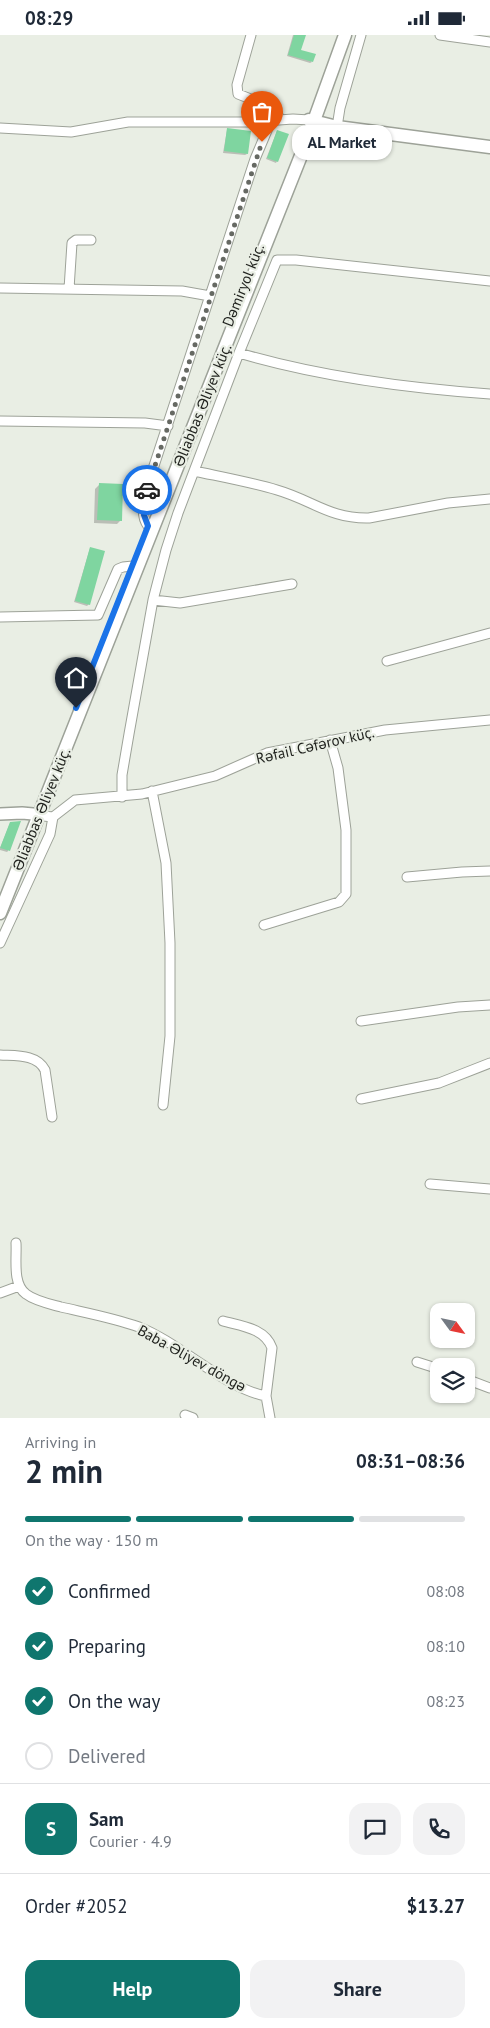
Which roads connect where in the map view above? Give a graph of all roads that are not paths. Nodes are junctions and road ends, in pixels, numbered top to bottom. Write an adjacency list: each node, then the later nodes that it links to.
1 (250, 35): 7 (street)
2 (339, 35): 8 (main road)
3 (345, 35): 8 (main road, Əliabbas Əliyev küç.)
4 (361, 35): 9 (street)
5 (440, 35): 6 (street)
6 (490, 42)
7 (276, 120): 8 (street); 10 (street); 16 (street)
8 (311, 120): 9 (main road); 23 (main road, Dəmiryol küç.); 35 (main road, Əliabbas Əliyev küç.)
9 (337, 127): 11 (main road)
10 (0, 128)
11 (490, 147)
12 (91, 240): 15 (street)
13 (490, 281): 17 (street)
14 (0, 288): 15 (street)
15 (69, 289): 16 (street)
16 (210, 296): 20 (street)
17 (239, 353): 18 (street); 21 (street)
18 (490, 394)
19 (0, 421): 20 (street)
20 (168, 426): 23 (street)
21 (194, 471): 22 (street); 26 (street)
22 (490, 499)
23 (148, 526): 24 (main road, Dəmiryol küç.)
24 (133, 566): 27 (street); 35 (main road, Dəmiryol küç.)
25 (292, 584): 26 (street)
26 (153, 600): 33 (street)
27 (0, 617)
28 (490, 633): 29 (street)
29 (388, 661)
30 (490, 721): 31 (street, Rəfail Cəfərov küç.)
31 (330, 741): 32 (street, Rəfail Cəfərov küç.); 41 (street)
32 (152, 791): 33 (street, Rəfail Cəfərov küç.); 48 (street)
33 (122, 797): 36 (street, Rəfail Cəfərov küç.)
34 (0, 814): 35 (street)
35 (36, 815): 36 (street); 39 (main road, Dəmiryol küç.); 40 (main road, Əliabbas Əliyev küç.)
36 (53, 817): 42 (street)
37 (490, 871): 38 (street)
38 (407, 877)
39 (0, 896)
40 (0, 913)
41 (264, 925)
42 (0, 943)
43 (490, 1005): 44 (street)
44 (361, 1021)
45 (0, 1055): 49 (street)
46 (490, 1063): 47 (street)
47 (361, 1099)
48 (163, 1105)
49 (52, 1117)
50 (430, 1184): 51 (street)
51 (490, 1189)
52 (16, 1243): 53 (street)
53 (19, 1286): 54 (street); 60 (street, Baba Əliyev döngə)
54 (0, 1293)
55 (223, 1321): 60 (street, Baba Əliyev döngə)
56 (417, 1362): 57 (street)
57 (430, 1366)
58 (475, 1382): 59 (street)
59 (490, 1388)
60 (266, 1396): 61 (street, Baba Əliyev döngə)
61 (270, 1418)

